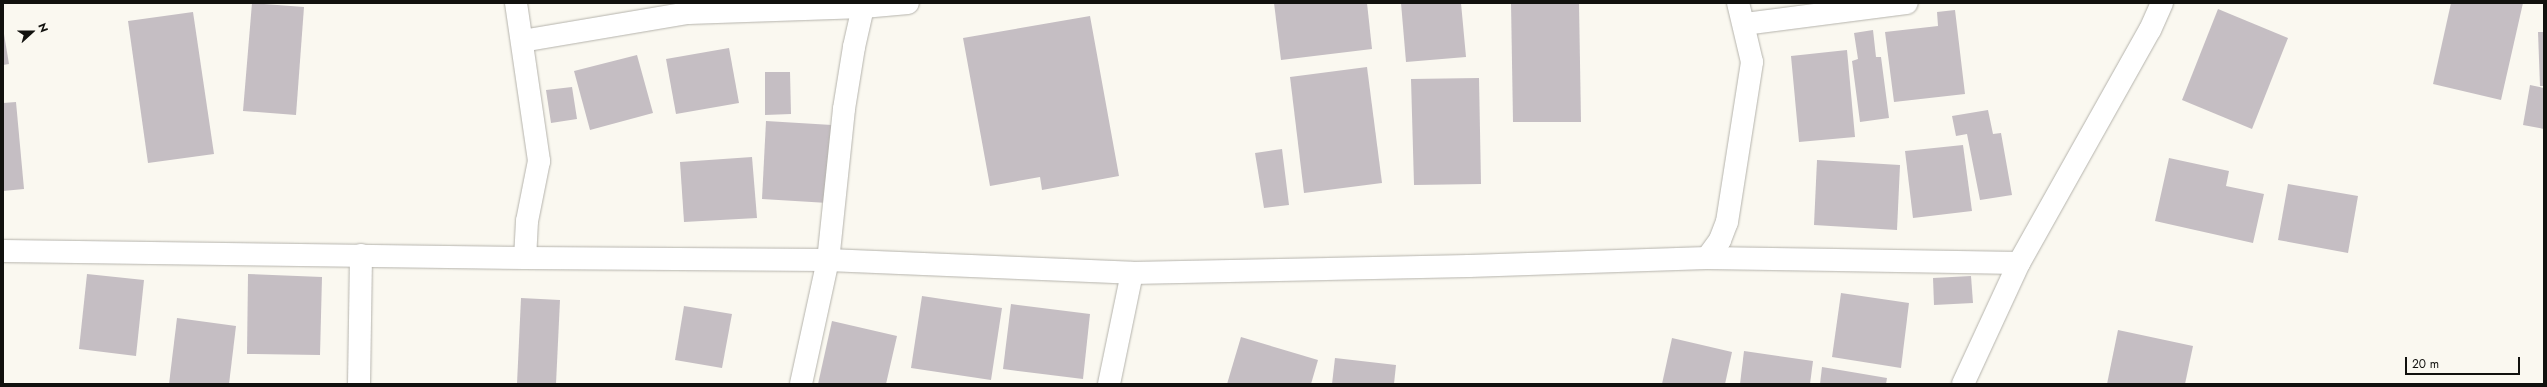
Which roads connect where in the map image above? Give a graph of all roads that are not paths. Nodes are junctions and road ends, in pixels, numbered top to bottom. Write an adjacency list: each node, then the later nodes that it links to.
1 (516, 3): 8 (street)
2 (908, 3): 6 (street)
3 (1738, 3): 7 (street)
4 (1907, 3): 7 (street)
5 (2162, 3): 14 (street)
6 (862, 5): 8 (street); 13 (street)
7 (1745, 24): 12 (street)
8 (522, 41): 11 (street)
9 (3, 251): 10 (street)
10 (361, 255): 11 (street); 16 (street)
11 (525, 258): 13 (street)
12 (1707, 258): 14 (street); 15 (street)
13 (828, 260): 15 (street); 17 (street)
14 (2019, 263): 19 (street)
15 (1132, 273): 18 (street)
16 (359, 384)
17 (801, 384)
18 (1109, 384)
19 (1963, 384)

